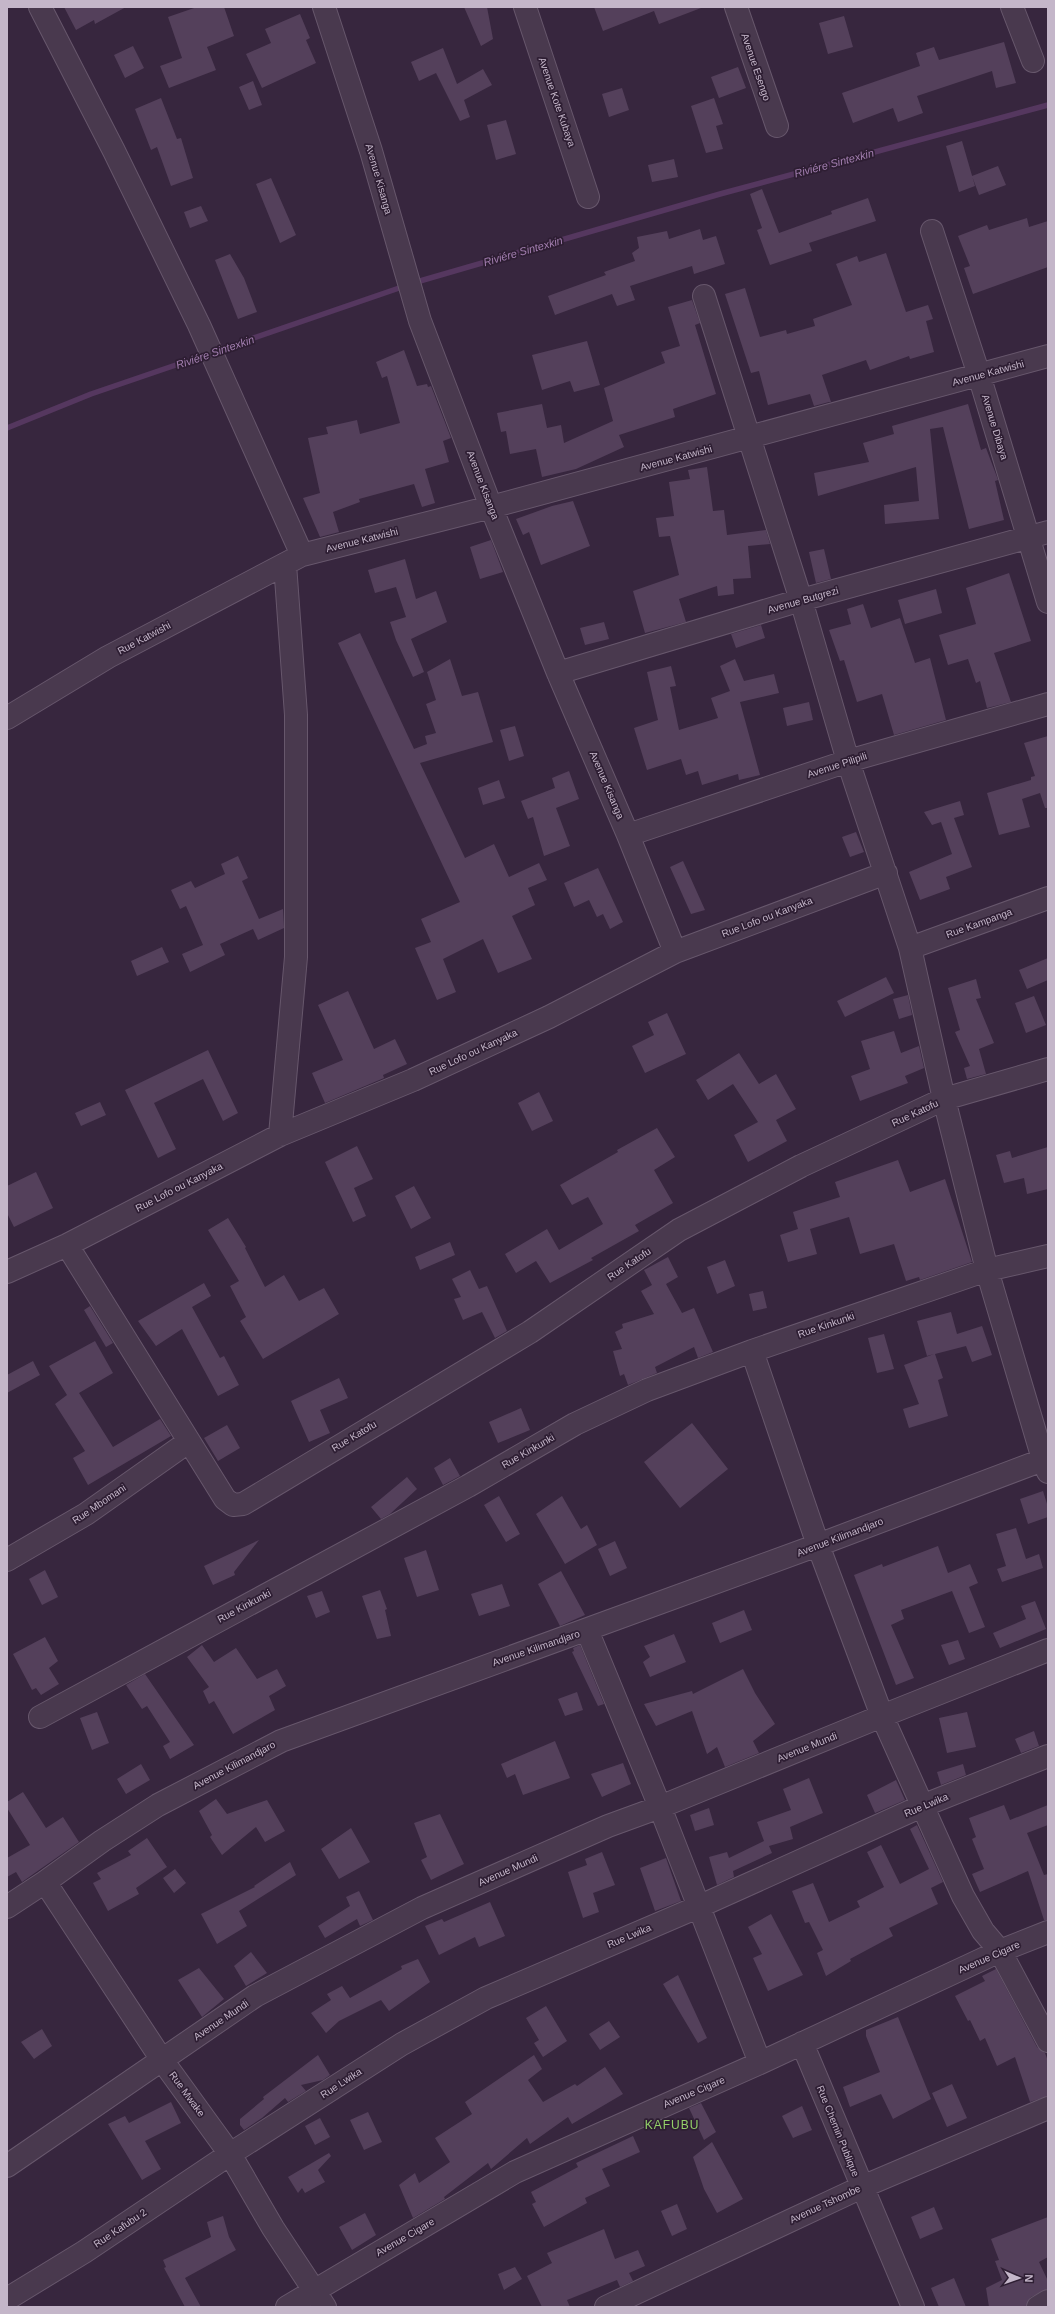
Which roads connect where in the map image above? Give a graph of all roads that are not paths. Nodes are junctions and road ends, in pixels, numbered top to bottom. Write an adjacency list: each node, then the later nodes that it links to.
1 (40, 7): 16 (street)
2 (324, 7): 14 (street, Avenue Kisanga)
3 (525, 7): 8 (street, Avenue Kote Kubaya)
4 (736, 7): 7 (street, Avenue Esengo)
5 (1012, 7): 6 (street)
6 (1032, 61)
7 (777, 126)
8 (588, 197)
9 (932, 230): 12 (street, Avenue Dibaya)
10 (704, 296): 13 (street)
11 (1048, 356): 12 (street, Avenue Katwishi)
12 (979, 375): 13 (street, Avenue Katwishi); 15 (street, Avenue Dibaya)
13 (749, 438): 14 (street, Avenue Katwishi); 17 (street)
14 (491, 507): 16 (street, Avenue Katwishi); 19 (street, Avenue Kisanga)
15 (1038, 535): 17 (street, Avenue Butgrezi); 18 (street, Avenue Dibaya)
16 (294, 560): 21 (street, Rue Katwishi); 30 (street)
17 (801, 600): 19 (street, Avenue Butgrezi); 22 (street)
18 (1048, 602)
19 (558, 673): 23 (street, Avenue Kisanga)
20 (1048, 704): 22 (street, Avenue Pilipili)
21 (7, 718)
22 (848, 761): 23 (street, Avenue Pilipili); 24 (street)
23 (628, 835): 27 (street, Avenue Kisanga)
24 (886, 873): 26 (street); 27 (street, Rue Lofo ou Kanyaka)
25 (1048, 898): 26 (street, Rue Kampanga)
26 (910, 948): 29 (street)
27 (675, 952): 30 (street, Rue Lofo ou Kanyaka)
28 (1048, 1069): 29 (street, Rue Katofu)
29 (944, 1099): 33 (street); 36 (street, Rue Katofu)
30 (280, 1135): 31 (street, Rue Lofo ou Kanyaka)
31 (67, 1245): 34 (street, Rue Lofo ou Kanyaka); 36 (street)
32 (1048, 1256): 33 (street, Rue Kinkunki)
33 (987, 1270): 35 (street, Rue Kinkunki); 37 (street)
34 (7, 1272)
35 (752, 1351): 38 (street); 43 (street, Rue Kinkunki)
36 (188, 1442): 39 (street, Rue Mbomani)
37 (1046, 1463): 38 (street, Avenue Kilimandjaro)
38 (818, 1545): 40 (street, Avenue Kilimandjaro); 42 (street)
39 (7, 1560)
40 (587, 1630): 46 (street); 47 (street, Avenue Kilimandjaro)
41 (1048, 1650): 42 (street, Avenue Mundi)
42 (882, 1716): 45 (street); 46 (street, Avenue Mundi)
43 (40, 1717)
44 (1048, 1756): 45 (street, Rue Lwika)
45 (922, 1806): 49 (street, Rue Lwika); 51 (street)
46 (660, 1807): 49 (street); 54 (street, Avenue Mundi)
47 (45, 1882): 48 (street, Avenue Kilimandjaro); 54 (street, Rue Mwake)
48 (7, 1907)
49 (698, 1907): 55 (street); 57 (street, Rue Lwika)
50 (1048, 1932): 51 (street, Avenue Cigare)
51 (1000, 1951): 52 (street); 53 (street, Avenue Cigare)
52 (1048, 2041)
53 (802, 2043): 55 (street, Avenue Cigare); 59 (street, Rue Chemin Publique)
54 (162, 2060): 57 (street, Rue Mwake); 58 (street, Avenue Mundi)
55 (760, 2063): 61 (street, Avenue Cigare)
56 (1048, 2108): 59 (street, Avenue Tshombe)
57 (230, 2154): 60 (street, Rue Kafubu 2); 61 (street, Rue Mwake)
58 (7, 2166)
59 (862, 2187): 64 (street, Avenue Tshombe); 65 (street, Rue Chemin Publique)
60 (7, 2299)
61 (319, 2299): 63 (street, Avenue Cigare)
62 (1048, 2302): 66 (street)
63 (287, 2307)
64 (606, 2307)
65 (913, 2307)
66 (1038, 2307)

